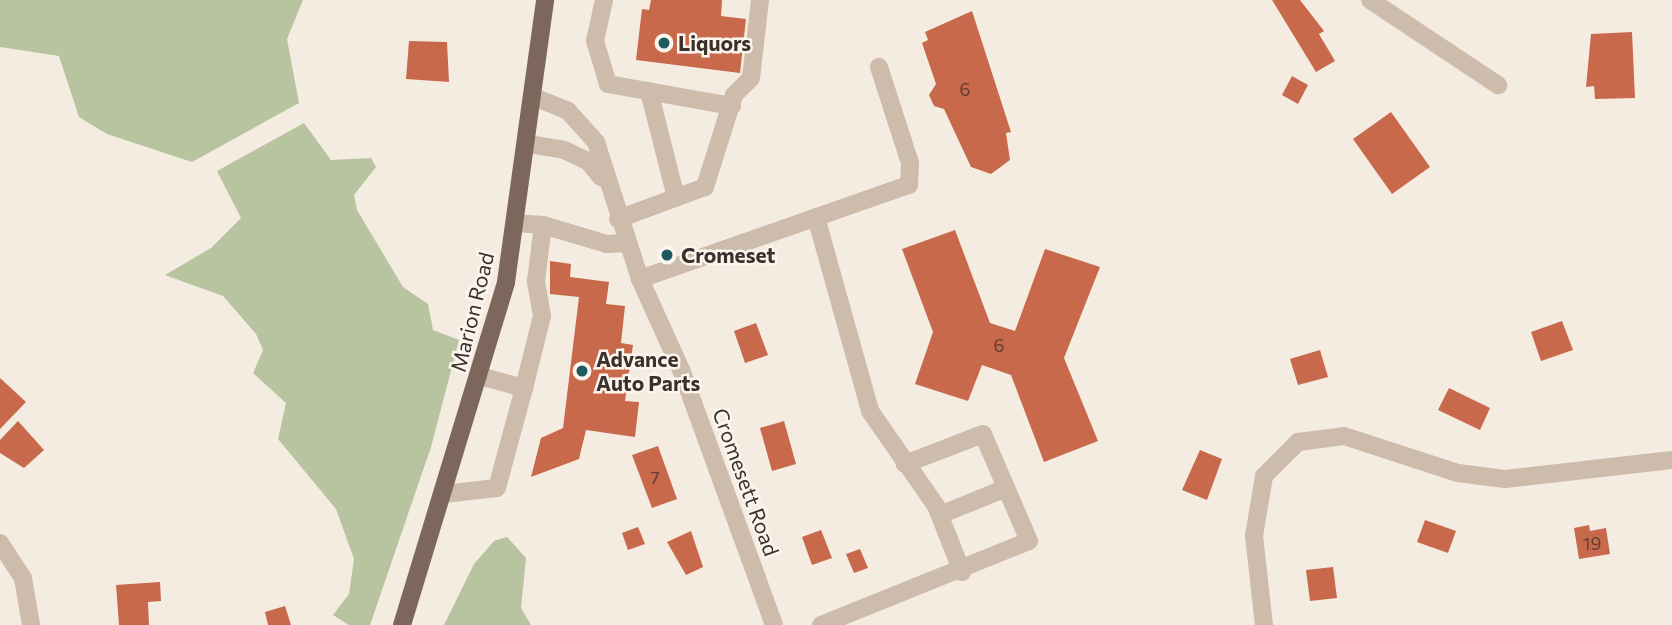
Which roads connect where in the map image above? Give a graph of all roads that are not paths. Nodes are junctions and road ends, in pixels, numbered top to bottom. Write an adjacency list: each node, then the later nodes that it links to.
1 (545, 0): 8 (main road, Marion Road)
2 (604, 0): 7 (street)
3 (760, 0): 9 (street)
4 (1370, 0): 6 (street)
5 (879, 67): 13 (street)
6 (1498, 85)
7 (649, 91): 9 (street); 12 (street)
8 (534, 97): 10 (main road, Marion Road); 11 (street, Cromesett Road)
9 (732, 106): 12 (street)
10 (528, 144): 11 (street); 15 (main road, Marion Road)
11 (607, 186): 14 (street, Cromesett Road)
12 (676, 198): 14 (street)
13 (816, 217): 18 (street); 22 (street)
14 (618, 219): 17 (street, Cromesett Road)
15 (516, 223): 16 (street); 19 (main road, Marion Road)
16 (543, 225): 17 (street); 20 (street)
17 (627, 243): 18 (street, Cromesett Road)
18 (640, 279): 30 (street, Cromesett Road)
19 (480, 376): 20 (street); 24 (main road, Marion Road)
20 (524, 388): 24 (street)
21 (1672, 460): 32 (street)
22 (905, 464): 23 (street); 25 (street)
23 (1006, 488): 25 (street); 27 (street)
24 (444, 495): 29 (main road, Marion Road)
25 (940, 515): 27 (street)
26 (0, 543): 28 (street)
27 (962, 572): 31 (street)
28 (31, 625)
29 (402, 625)
30 (774, 625)
31 (821, 625)
32 (1264, 625)

